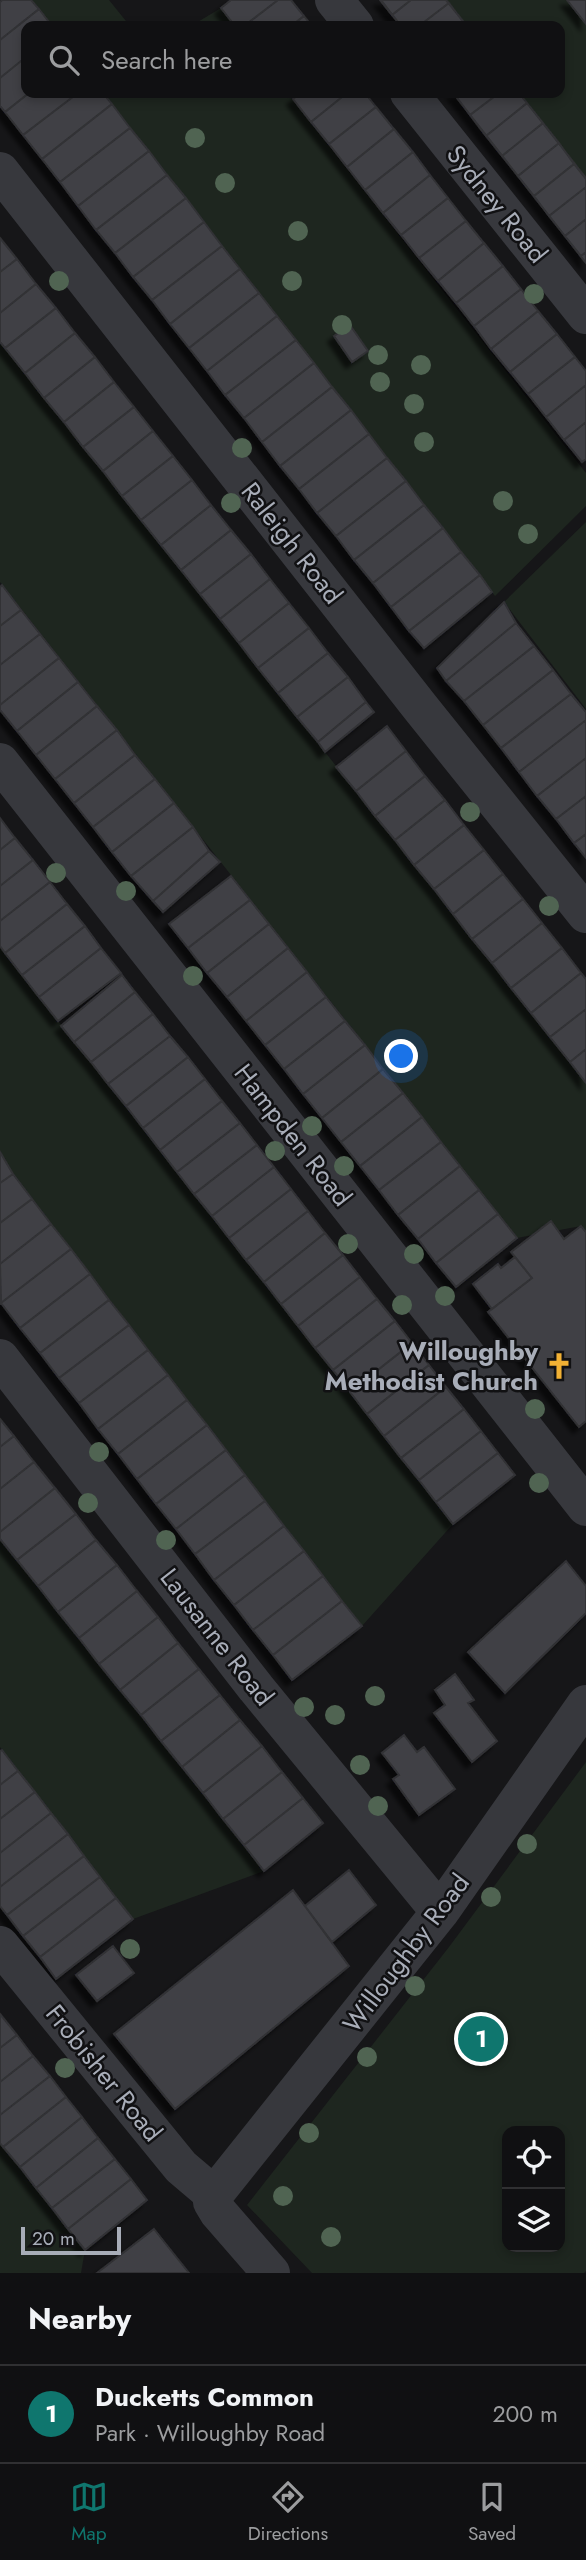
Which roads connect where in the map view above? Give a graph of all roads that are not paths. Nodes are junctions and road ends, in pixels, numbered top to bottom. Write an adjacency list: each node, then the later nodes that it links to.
1 (334, 0): 2 (street)
2 (351, 21)
3 (413, 98): 5 (street, Sydney Road)
4 (0, 171): 7 (street, Raleigh Road)
5 (586, 315)
6 (0, 762): 9 (street, Hampden Road)
7 (586, 914)
8 (0, 1358): 11 (street, Lausanne Road)
9 (586, 1507)
10 (586, 1704): 11 (street, Willoughby Road)
11 (440, 1912): 13 (street, Willoughby Road)
12 (0, 1945): 13 (street, Frobisher Road)
13 (214, 2195): 14 (street)
14 (271, 2273)

